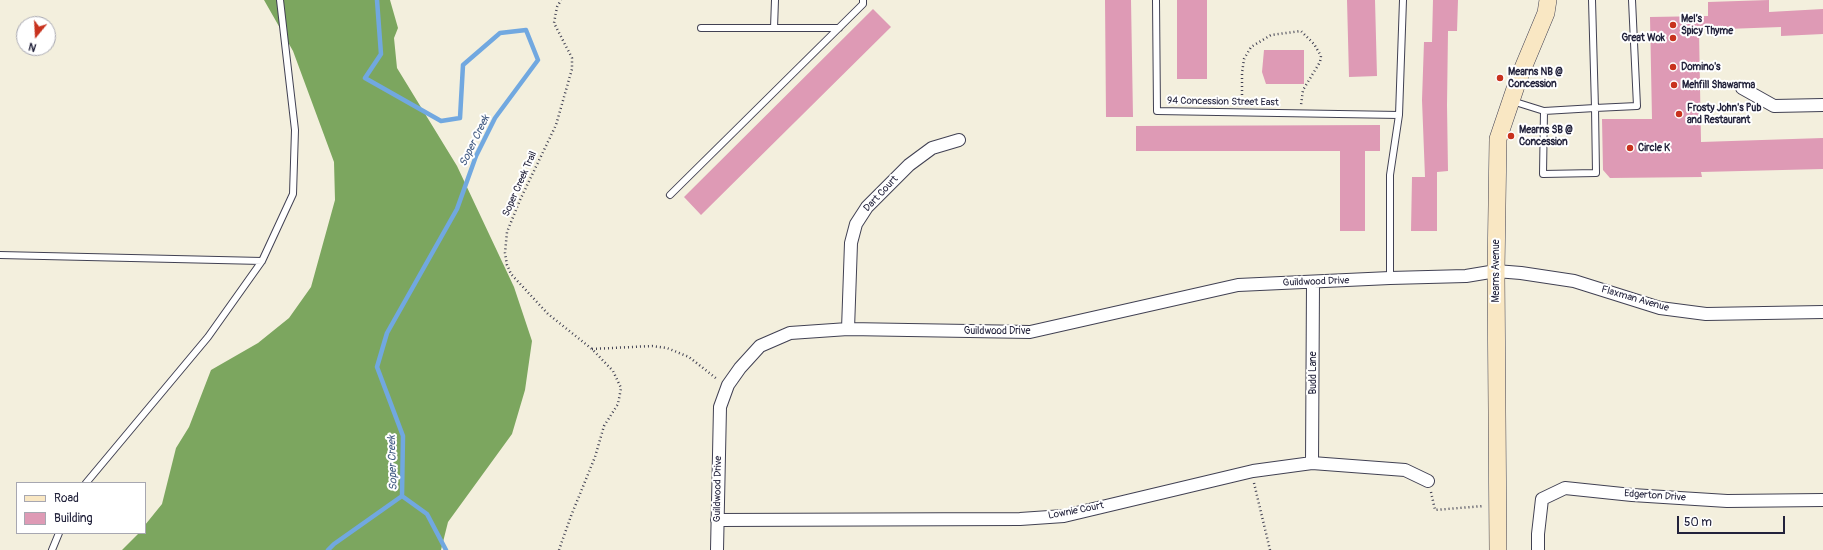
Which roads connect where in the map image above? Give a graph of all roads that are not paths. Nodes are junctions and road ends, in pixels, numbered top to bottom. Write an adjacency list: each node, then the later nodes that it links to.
1 (280, 0): 21 (lane)
2 (775, 0): 10 (lane)
3 (863, 0): 11 (lane)
4 (1156, 0): 17 (lane, 94 Concession Street East)
5 (1403, 0): 17 (lane)
6 (1548, 0): 13 (street, Mearns Avenue)
7 (1592, 0): 15 (lane)
8 (1632, 0): 15 (lane)
9 (701, 28): 10 (lane)
10 (774, 28): 11 (lane)
11 (839, 28): 19 (lane)
12 (1742, 88): 14 (street)
13 (1511, 101): 16 (lane); 22 (street, Mearns Avenue)
14 (1823, 105)
15 (1595, 108): 16 (lane); 16 (lane)
16 (1544, 111)
17 (1399, 115): 23 (lane)
18 (959, 140): 26 (street, Dart Court)
19 (670, 195)
20 (0, 255): 21 (lane)
21 (262, 261): 29 (lane)
22 (1496, 271): 23 (street, Guildwood Drive); 25 (street, Flaxman Avenue); 35 (street, Mearns Avenue)
23 (1390, 278): 24 (street, Guildwood Drive)
24 (1313, 282): 26 (street, Guildwood Drive); 27 (street, Budd Lane)
25 (1823, 312)
26 (848, 329): 31 (street, Guildwood Drive)
27 (1312, 463): 28 (street, Lownie Court); 31 (street, Lownie Court)
28 (1428, 481)
29 (87, 482)
30 (1823, 500): 36 (street, Edgerton Drive)
31 (717, 520): 34 (street, Guildwood Drive)
32 (59, 534): 33 (lane)
33 (52, 550)
34 (717, 550)
35 (1498, 550)
36 (1538, 550)

